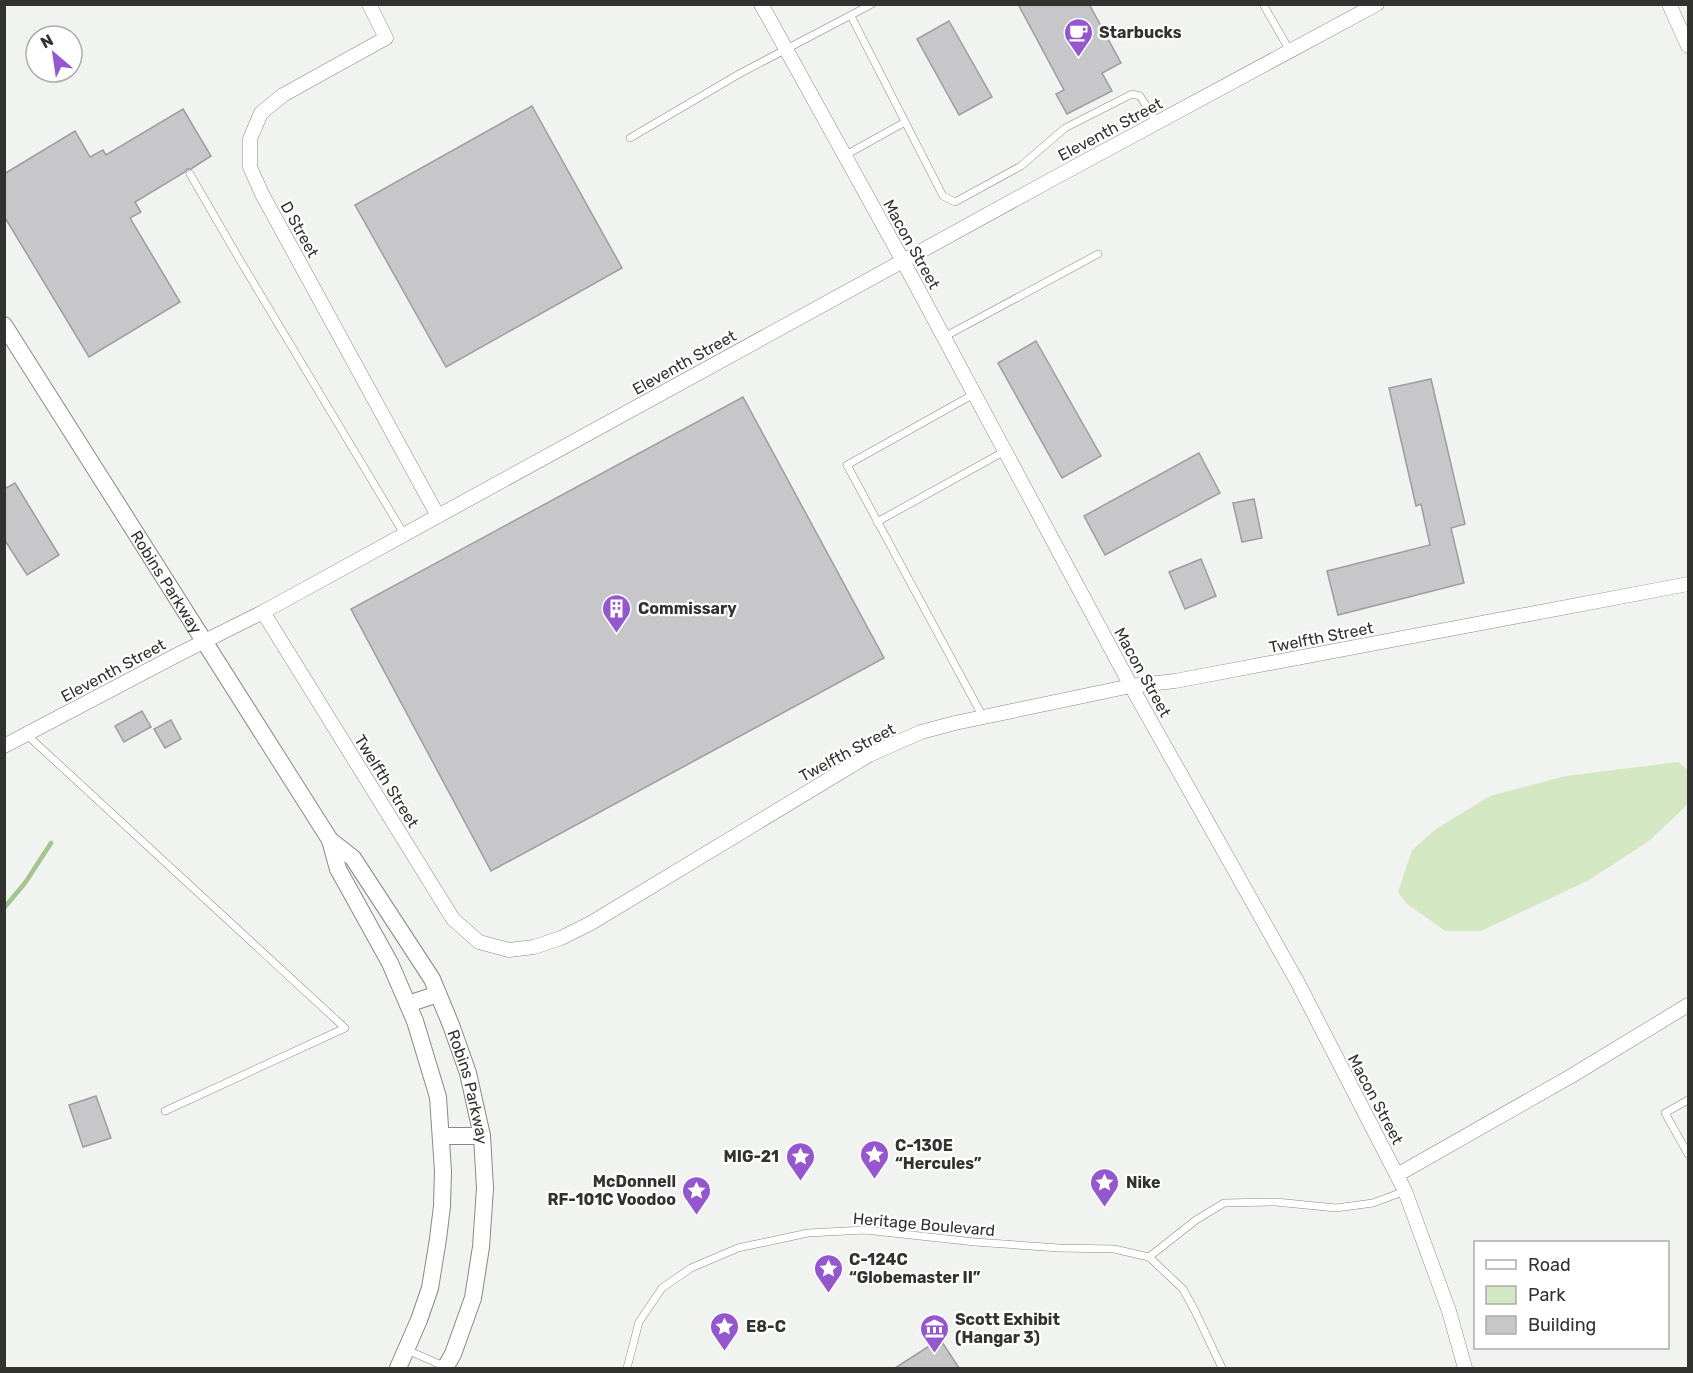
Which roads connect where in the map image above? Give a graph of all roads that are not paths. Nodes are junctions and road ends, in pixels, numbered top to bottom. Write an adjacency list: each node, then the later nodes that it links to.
1 (369, 4): 22 (street, D Street)
2 (761, 4): 9 (street, Macon Street)
3 (872, 4): 7 (lane)
4 (1263, 4): 10 (lane)
5 (1377, 4): 10 (street, Eleventh Street)
6 (1669, 4): 8 (street)
7 (851, 16): 9 (lane); 11 (lane)
8 (1689, 46)
9 (786, 51): 13 (lane); 14 (street, Macon Street)
10 (1290, 51): 12 (street, Eleventh Street)
11 (905, 122): 12 (lane); 14 (lane)
12 (1157, 123): 17 (street, Eleventh Street)
13 (630, 138)
14 (844, 156): 17 (street, Macon Street)
15 (190, 174): 24 (lane)
16 (1098, 254): 19 (lane)
17 (903, 261): 19 (street, Macon Street); 22 (street, Eleventh Street)
18 (4, 326): 27 (street, Robins Parkway)
19 (944, 337): 20 (street, Macon Street)
20 (974, 394): 21 (street, Macon Street); 23 (lane)
21 (1005, 452): 23 (lane); 28 (street, Macon Street)
22 (438, 516): 24 (street, Eleventh Street)
23 (877, 522): 29 (lane)
24 (404, 534): 26 (street, Eleventh Street)
25 (1689, 584): 28 (street, Twelfth Street)
26 (263, 612): 27 (street, Eleventh Street); 29 (street, Twelfth Street)
27 (205, 641): 30 (street, Eleventh Street); 32 (street, Robins Parkway)
28 (1131, 686): 29 (street, Twelfth Street); 41 (street, Macon Street)
29 (983, 717)
30 (27, 735): 31 (street, Eleventh Street); 37 (lane)
31 (4, 746)
32 (330, 840): 33 (street, Robins Parkway); 34 (street, Robins Parkway)
33 (438, 994): 34 (street); 39 (street, Robins Parkway)
34 (408, 1004): 38 (street, Robins Parkway)
35 (1689, 1005): 41 (street)
36 (1689, 1100): 40 (lane)
37 (165, 1111)
38 (441, 1136): 39 (street); 44 (street, Robins Parkway)
39 (482, 1136): 46 (street, Robins Parkway)
40 (1689, 1154)
41 (1397, 1175): 42 (street, Macon Street)
42 (1405, 1191): 43 (lane); 49 (street, Macon Street)
43 (1149, 1257): 47 (lane, Heritage Boulevard); 48 (lane)
44 (406, 1350): 45 (street, Robins Parkway); 46 (lane)
45 (398, 1368)
46 (446, 1368)
47 (627, 1368)
48 (1222, 1368)
49 (1465, 1368)

